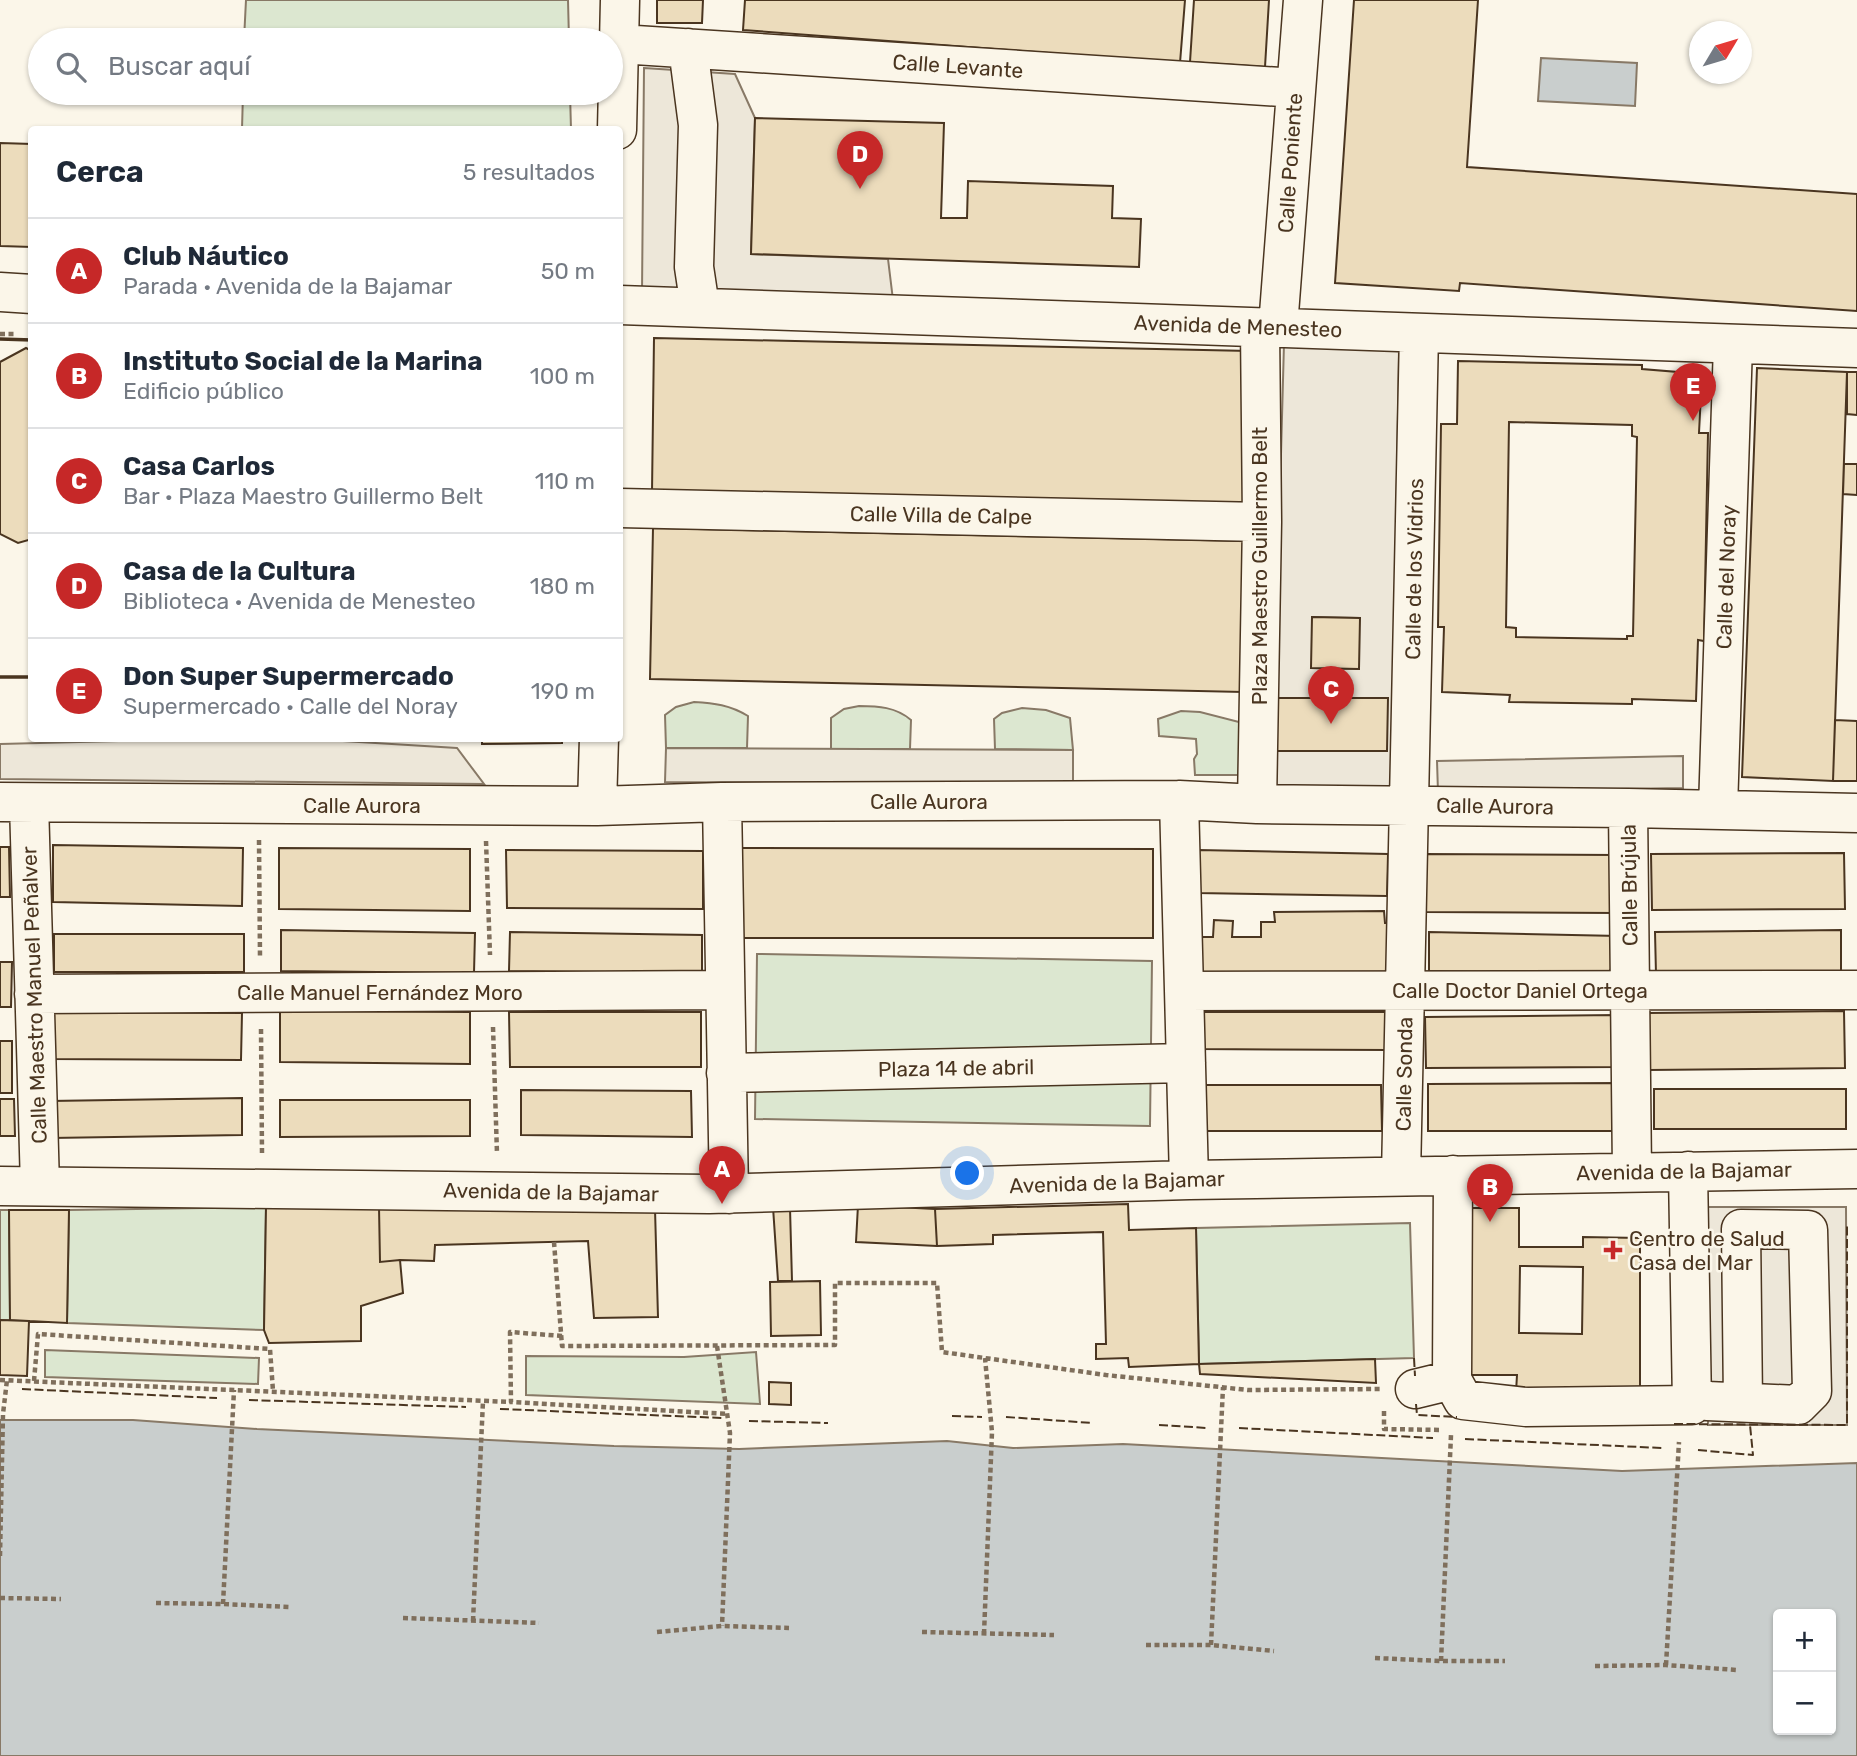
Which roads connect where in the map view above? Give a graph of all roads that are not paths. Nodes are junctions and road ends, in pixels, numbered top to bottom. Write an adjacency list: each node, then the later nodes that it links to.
1 (620, 0): 3 (street)
2 (1303, 0): 6 (street, Calle Poniente)
3 (620, 28)
4 (623, 44): 5 (street, Calle Levante)
5 (688, 48): 6 (street, Calle Levante); 12 (street)
6 (1296, 88): 13 (street, Calle Poniente)
7 (618, 105): 8 (street)
8 (617, 126)
9 (0, 292): 10 (street)
10 (28, 294)
11 (623, 304): 12 (street, Avenida de Menesteo)
12 (700, 307): 13 (street, Avenida de Menesteo)
13 (1269, 327): 14 (street, Avenida de Menesteo); 18 (street, Plaza Maestro Guillermo Belt)
14 (1419, 333): 15 (street, Avenida de Menesteo); 24 (street, Calle de los Vidrios)
15 (1733, 344): 16 (street, Avenida de Menesteo); 27 (street, Calle del Noray)
16 (1857, 348)
17 (623, 509): 18 (street, Calle Villa de Calpe)
18 (1262, 522): 23 (street, Plaza Maestro Guillermo Belt)
19 (599, 742): 25 (street)
20 (1179, 800): 21 (street, Calle Aurora); 23 (street, Calle Aurora); 33 (street)
21 (722, 802): 25 (street, Calle Aurora); 29 (street)
22 (14, 803): 25 (street, Calle Aurora); 34 (street, Calle Maestro Manuel Peñalver)
23 (1256, 804): 24 (street, Calle Aurora)
24 (1409, 805): 26 (street, Calle Aurora); 30 (street, Calle Sonda)
25 (597, 806)
26 (1628, 808): 27 (street, Calle Aurora); 31 (street, Calle Brújula)
27 (1718, 810): 28 (street, Calle Aurora)
28 (1857, 813)
29 (725, 990): 34 (street, Calle Manuel Fernández Moro); 36 (street)
30 (1405, 990): 31 (street, Calle Doctor Daniel Ortega); 33 (street, Calle Doctor Daniel Ortega); 41 (street, Calle Sonda)
31 (1630, 990): 32 (street, Calle Doctor Daniel Ortega); 39 (street, Calle Brújula)
32 (1857, 990)
33 (1184, 991): 35 (street)
34 (34, 994): 44 (street, Calle Maestro Manuel Peñalver)
35 (1186, 1063): 36 (street, Plaza 14 de abril); 42 (street)
36 (726, 1073): 45 (street)
37 (1857, 1169): 38 (street, Avenida de la Bajamar)
38 (1688, 1171): 39 (street, Avenida de la Bajamar); 48 (street)
39 (1632, 1172): 40 (street, Avenida de la Bajamar)
40 (1453, 1175): 41 (street, Avenida de la Bajamar); 46 (street)
41 (1401, 1176): 42 (street, Avenida de la Bajamar)
42 (1189, 1180): 45 (street, Avenida de la Bajamar)
43 (0, 1186): 44 (street, Avenida de la Bajamar)
44 (40, 1186): 45 (street, Avenida de la Bajamar)
45 (729, 1194)
46 (1452, 1380): 47 (street); 48 (street)
47 (1415, 1389)
48 (1691, 1393): 49 (street)
49 (1743, 1402)

